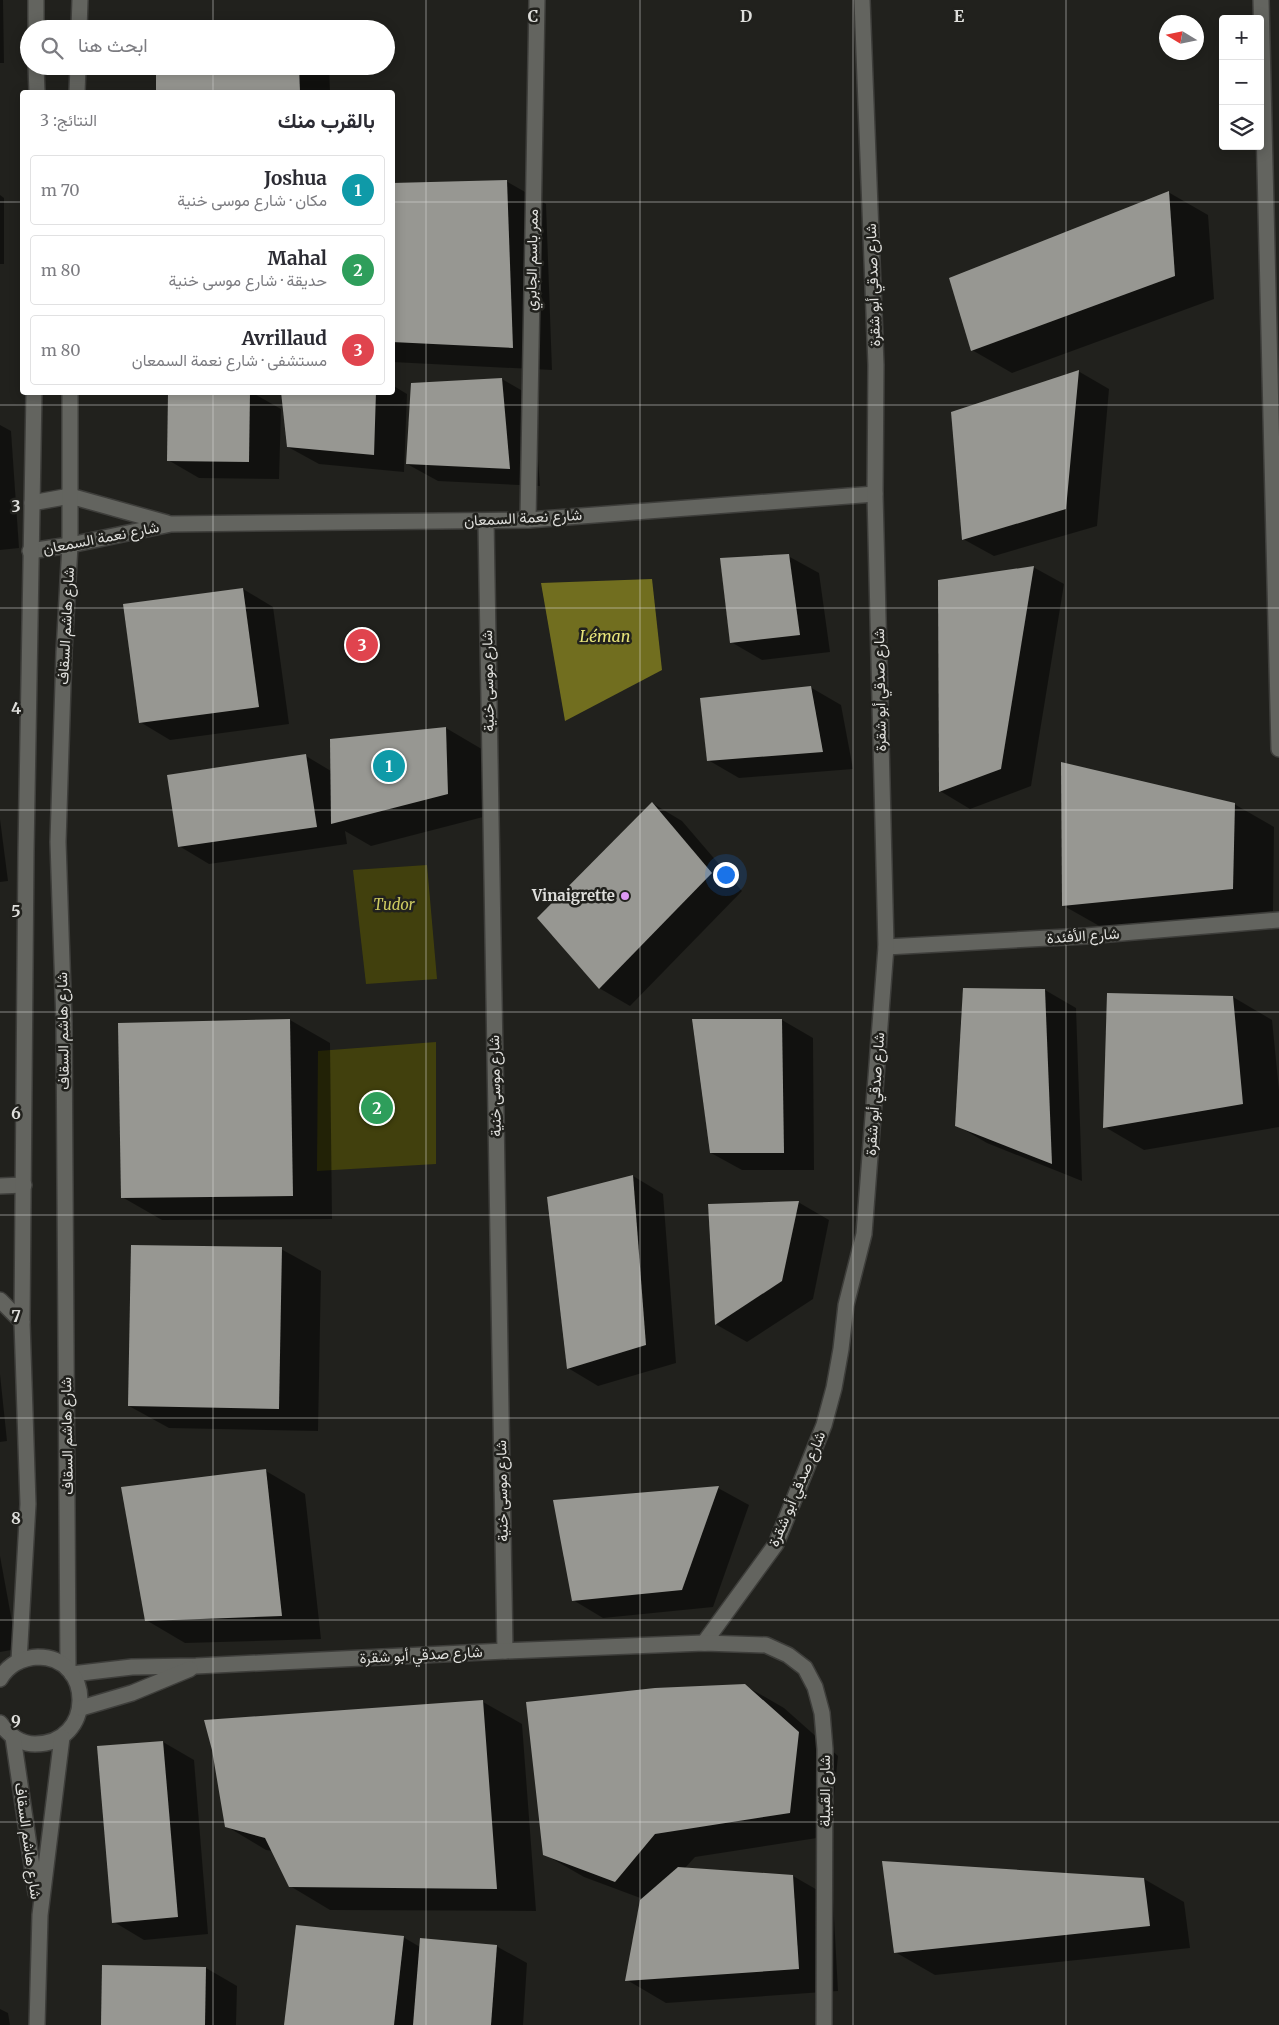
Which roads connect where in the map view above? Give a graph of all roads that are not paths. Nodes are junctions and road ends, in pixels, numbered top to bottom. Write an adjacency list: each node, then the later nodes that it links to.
1 (36, 0): 6 (street)
2 (80, 0): 7 (street)
3 (536, 0): 17 (street, ممر باسم الجابري)
4 (862, 0): 14 (street, شارع صدقي أبو شقرة)
5 (1261, 0): 22 (street)
6 (36, 20)
7 (79, 20)
8 (36, 75): 10 (street)
9 (78, 75): 11 (street)
10 (36, 90)
11 (77, 90)
12 (34, 395): 16 (street)
13 (70, 395): 15 (street, شارع هاشم السقاف)
14 (875, 494): 17 (street, شارع نعمة السمعان); 24 (street, شارع صدقي أبو شقرة)
15 (70, 496): 16 (street, شارع نعمة السمعان); 19 (street, شارع نعمة السمعان); 20 (street, شارع هاشم السقاف)
16 (32, 503): 21 (street)
17 (528, 520): 18 (street, شارع نعمة السمعان)
18 (486, 521): 19 (street, شارع نعمة السمعان); 30 (street, شارع موسى خنية)
19 (171, 524): 20 (street, شارع نعمة السمعان)
20 (70, 545): 21 (street, شارع نعمة السمعان); 33 (street, شارع هاشم السقاف)
21 (30, 551): 25 (street)
22 (1279, 749)
23 (1279, 920): 24 (street, شارع الأفئدة)
24 (886, 946): 29 (street, شارع صدقي أبو شقرة)
25 (24, 1184): 26 (street); 28 (street)
26 (0, 1186)
27 (0, 1300): 28 (street)
28 (22, 1322): 31 (street)
29 (704, 1643): 30 (street, شارع صدقي أبو شقرة); 41 (street, شارع القبيلة)
30 (505, 1651): 32 (street, شارع صدقي أبو شقرة)
31 (19, 1661): 33 (street); 34 (street)
32 (196, 1666): 33 (street, شارع صدقي أبو شقرة); 35 (street, شارع صدقي أبو شقرة)
33 (70, 1672): 35 (street, شارع هاشم السقاف)
34 (0, 1678)
35 (81, 1708): 38 (street)
36 (0, 1724): 37 (street)
37 (13, 1737): 38 (street); 39 (street, شارع هاشم السقاف)
38 (62, 1737): 39 (street, شارع هاشم السقاف)
39 (40, 1915): 40 (street, شارع هاشم السقاف)
40 (37, 2025)
41 (824, 2025)

